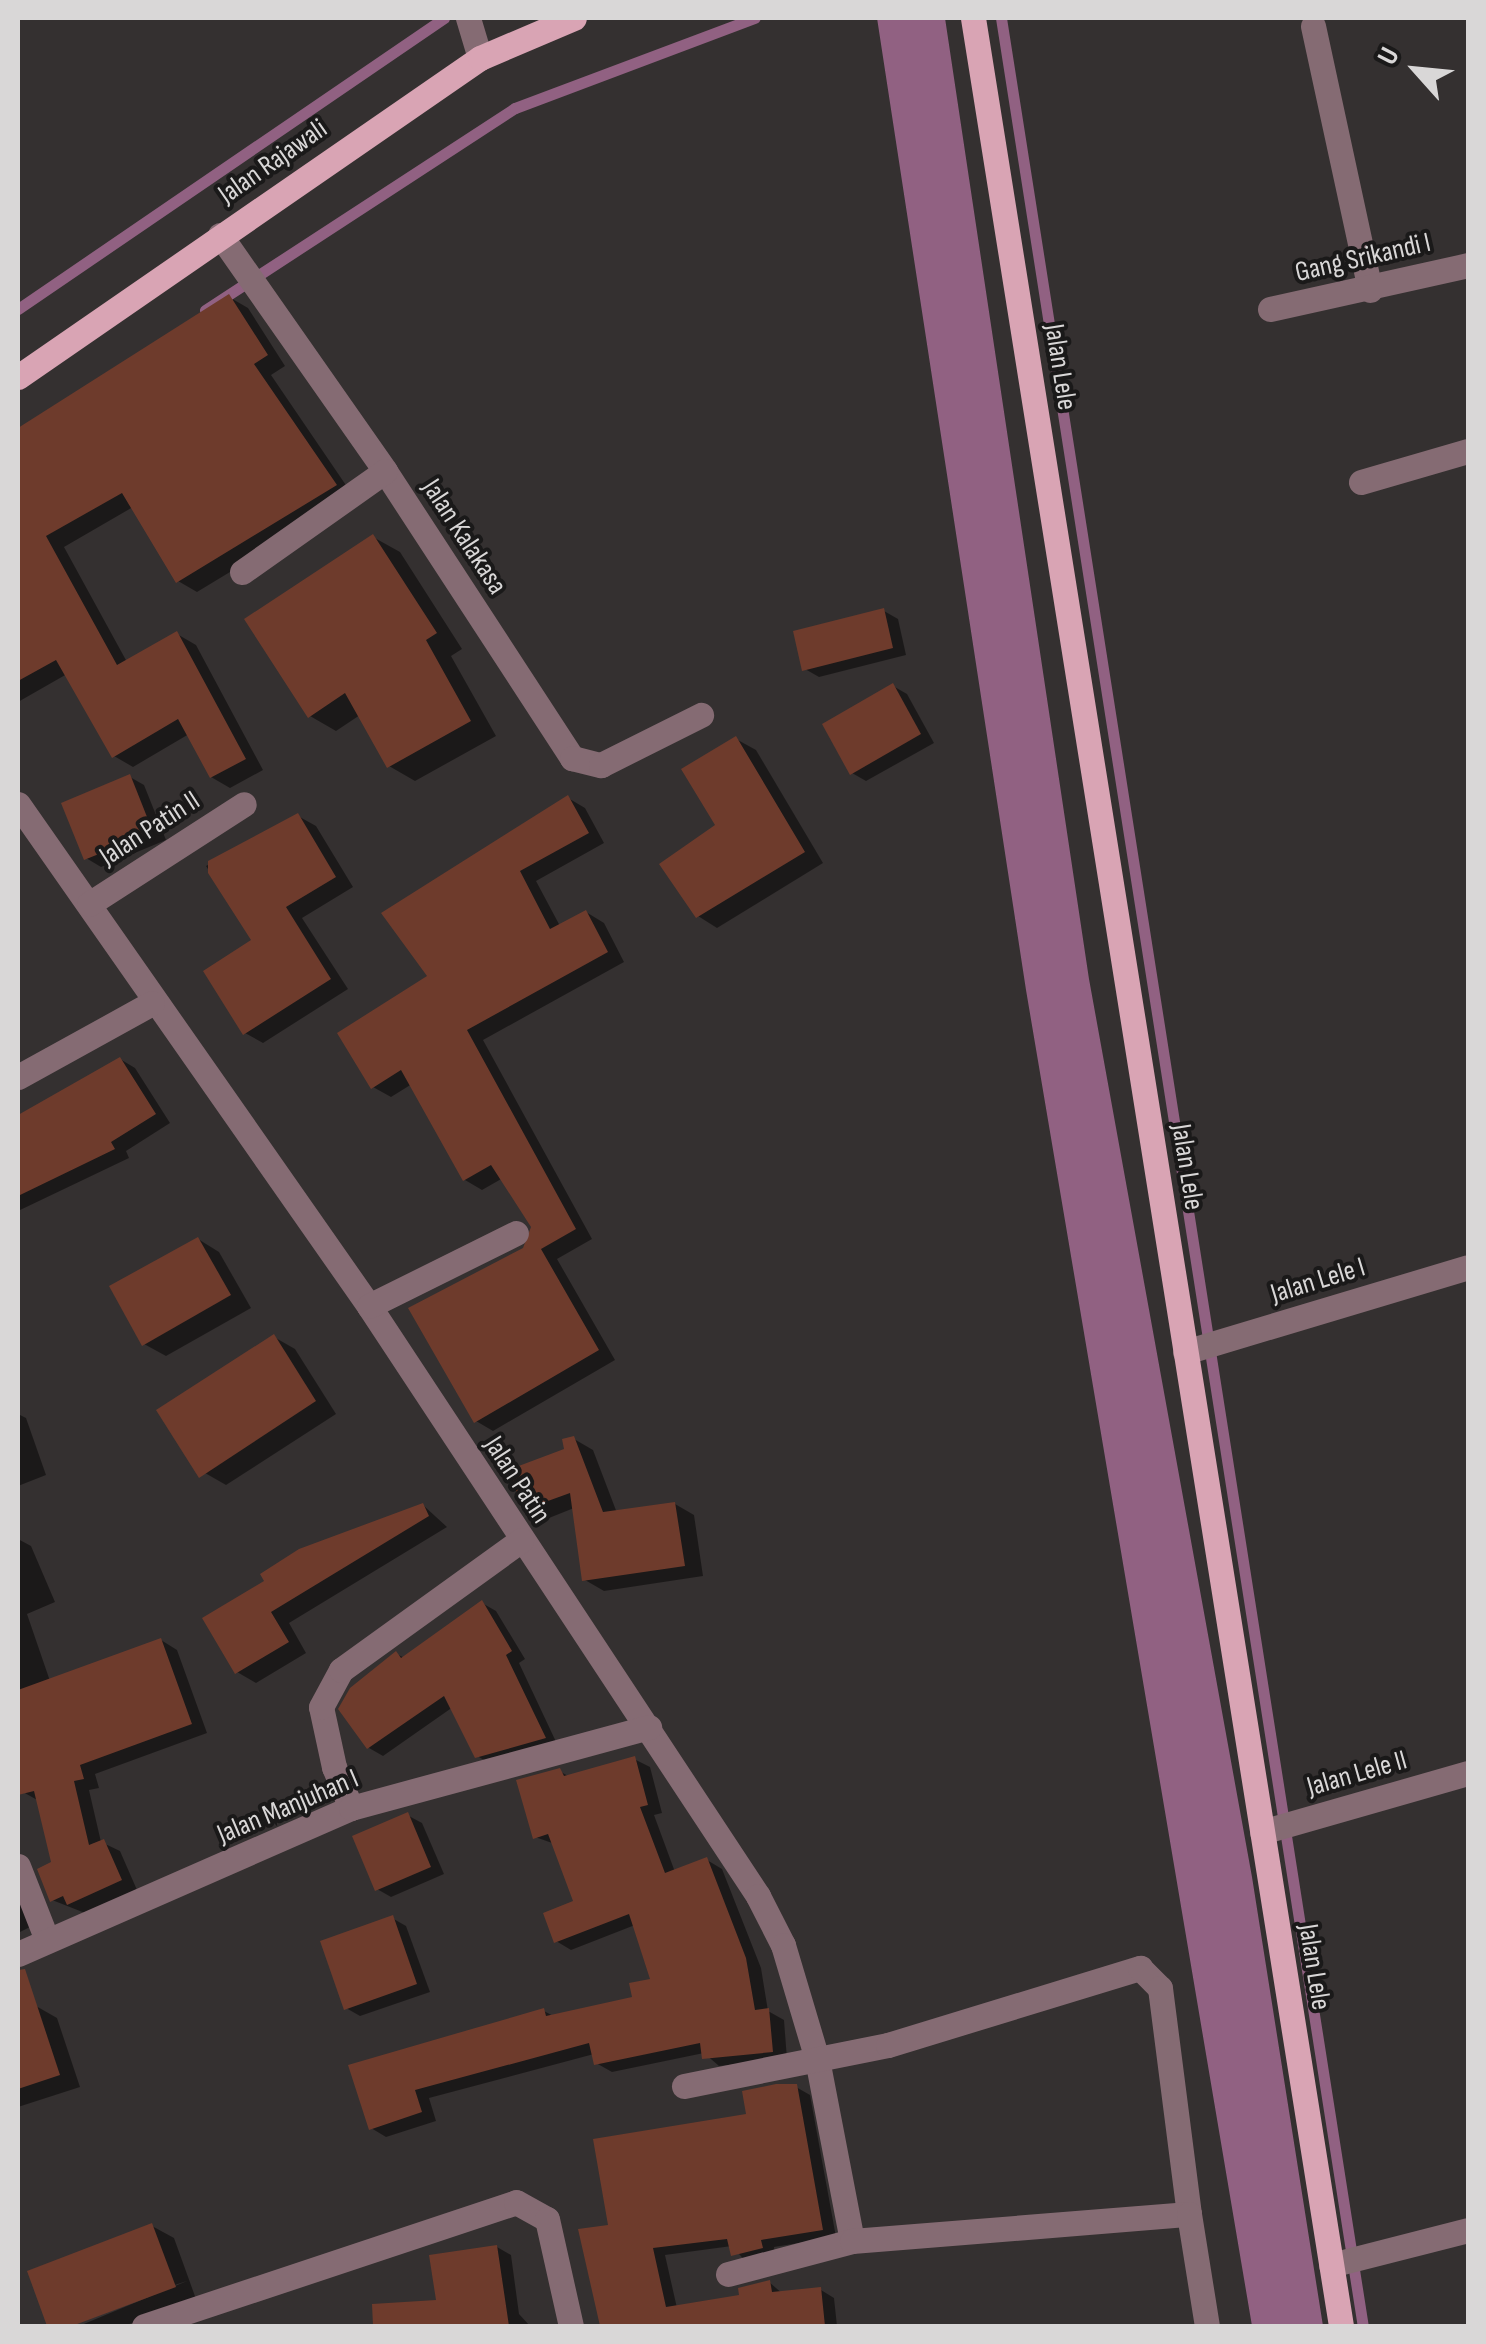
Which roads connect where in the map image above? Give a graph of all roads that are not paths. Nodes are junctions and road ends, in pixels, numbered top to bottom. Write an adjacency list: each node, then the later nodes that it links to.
1 (468, 18): 5 (street)
2 (574, 18): 5 (main road, Jalan Rajawali)
3 (973, 18): 24 (main road, Jalan Lele)
4 (1313, 26): 8 (street)
5 (480, 58): 6 (main road, Jalan Rajawali)
6 (220, 235): 10 (main road, Jalan Rajawali); 12 (street, Jalan Kalakasa)
7 (1468, 265): 8 (street, Gang Srikandi I)
8 (1370, 290): 9 (street, Gang Srikandi I)
9 (1270, 309)
10 (18, 377)
11 (1468, 451): 13 (street)
12 (385, 471): 14 (street); 15 (street, Jalan Kalakasa)
13 (1361, 482)
14 (242, 572)
15 (700, 715)
16 (18, 804): 18 (street, Jalan Patin)
17 (244, 804): 18 (street, Jalan Patin II)
18 (89, 904): 19 (street, Jalan Patin)
19 (152, 1003): 20 (street); 23 (street, Jalan Patin)
20 (18, 1076)
21 (516, 1233): 23 (street)
22 (1468, 1267): 24 (street, Jalan Lele I)
23 (370, 1306): 25 (street, Jalan Patin)
24 (1185, 1352): 29 (main road, Jalan Lele)
25 (520, 1540): 26 (street, Jalan Patin); 28 (street)
26 (648, 1727): 28 (street, Jalan Manjuhan I); 33 (street, Jalan Patin)
27 (1468, 1773): 29 (street, Jalan Lele II)
28 (351, 1808): 31 (street, Jalan Manjuhan I)
29 (1262, 1832): 38 (main road, Jalan Lele)
30 (18, 1866): 31 (street)
31 (47, 1940): 32 (street, Jalan Manjuhan I)
32 (18, 1954)
33 (817, 2059): 34 (street); 35 (street); 37 (street, Jalan Patin)
34 (684, 2086)
35 (1189, 2214): 37 (street); 42 (street)
36 (1468, 2230): 38 (street)
37 (852, 2241): 39 (street)
38 (1331, 2265): 43 (main road, Jalan Lele)
39 (728, 2274)
40 (144, 2326): 41 (street)
41 (571, 2326)
42 (1207, 2326)
43 (1341, 2326)

